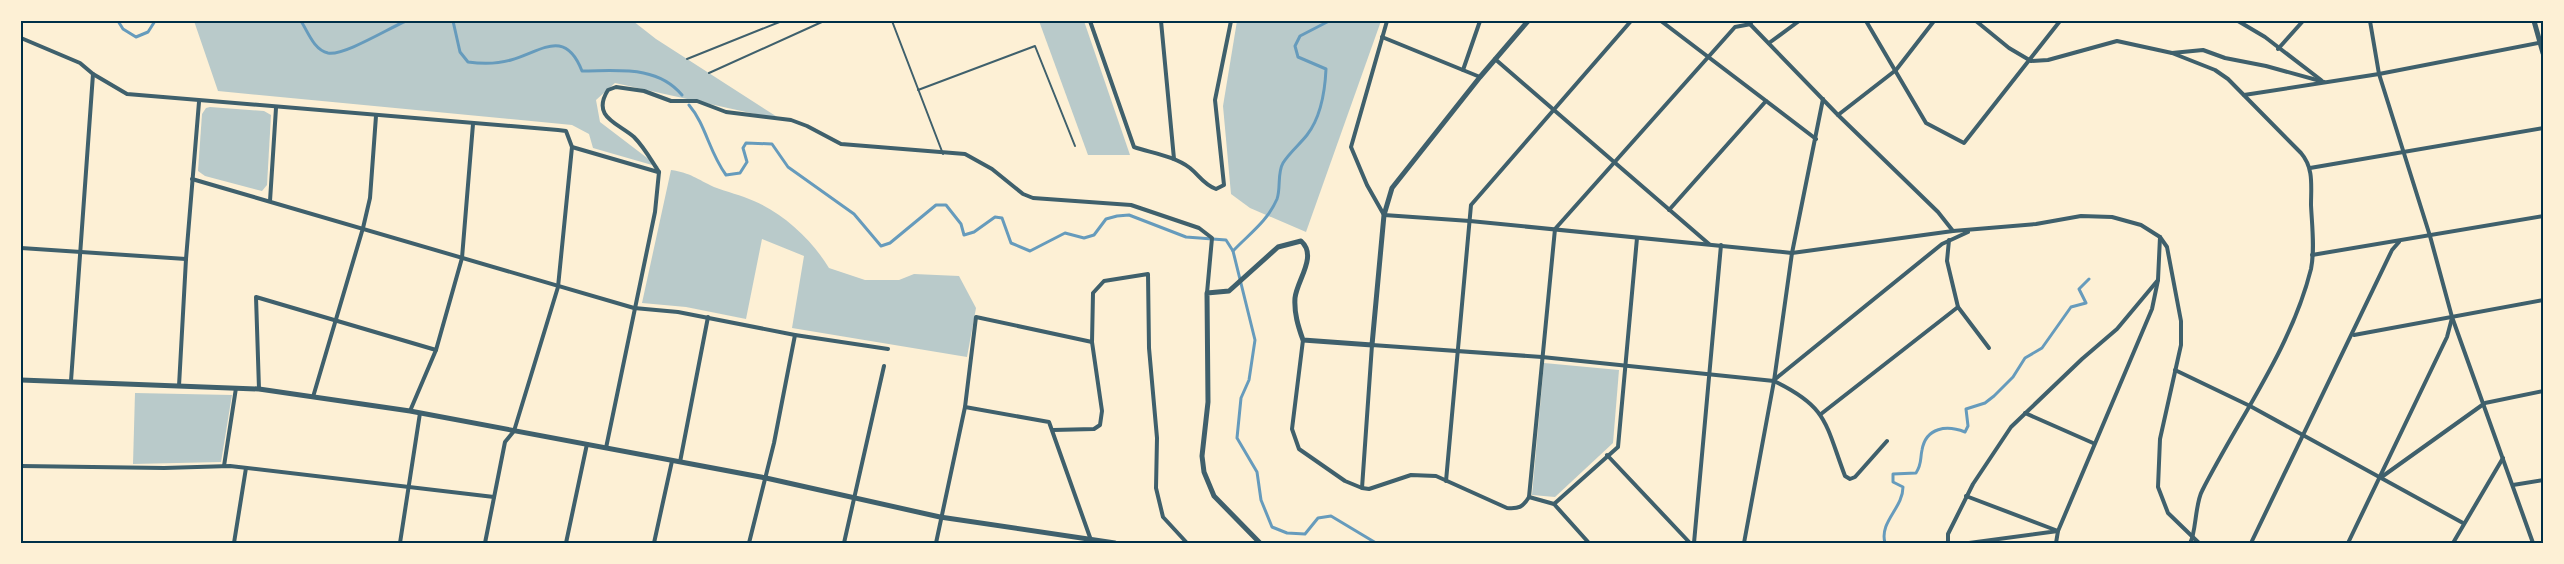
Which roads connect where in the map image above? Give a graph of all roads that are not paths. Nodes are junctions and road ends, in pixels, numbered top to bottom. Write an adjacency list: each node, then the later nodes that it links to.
1 (782, 21): 31 (lane)
2 (824, 21): 37 (lane)
3 (892, 21): 42 (lane)
4 (1090, 21): 58 (street)
5 (1161, 21): 58 (street)
6 (1231, 21): 58 (street)
7 (1387, 21): 22 (street)
8 (1480, 21): 35 (street)
9 (1528, 21): 32 (street)
10 (1631, 21): 48 (street)
11 (1661, 21): 30 (street)
12 (1799, 21): 25 (street)
13 (1866, 21): 36 (street)
14 (1934, 21): 36 (street)
15 (1976, 21): 33 (street)
16 (2060, 21): 33 (street)
17 (2238, 21): 26 (street)
18 (2303, 21): 26 (street)
19 (2370, 21): 39 (street)
20 (2534, 21): 24 (street)
21 (1749, 22): 25 (street); 30 (street)
22 (1382, 37): 35 (street); 65 (street)
23 (21, 38): 38 (street)
24 (2541, 42): 29 (street); 39 (street)
25 (1769, 43): 44 (street)
26 (2278, 49): 41 (street)
27 (2198, 50): 28 (street); 34 (street); 41 (street)
28 (2172, 53): 33 (street); 34 (street)
29 (2543, 53)
30 (1707, 57): 45 (street); 59 (street)
31 (687, 59)
32 (1495, 59): 40 (street); 48 (street)
33 (2031, 61): 36 (street)
34 (2195, 61): 43 (street)
35 (1463, 70): 40 (street)
36 (1896, 70): 49 (street)
37 (709, 73)
38 (93, 74): 46 (street); 80 (street)
39 (2379, 75): 41 (street); 56 (street)
40 (1480, 76): 65 (street)
41 (2324, 82): 43 (street)
42 (918, 90): 54 (lane); 57 (lane)
43 (2244, 95): 60 (street)
44 (1823, 99): 49 (street); 53 (street)
45 (1766, 101): 53 (street); 64 (street)
46 (199, 102): 47 (street); 62 (street)
47 (276, 108): 50 (street); 63 (street)
48 (1553, 110): 59 (street); 67 (street)
49 (1838, 115): 71 (street)
50 (376, 116): 51 (street); 68 (street)
51 (473, 124): 55 (street); 83 (street)
52 (2543, 128): 56 (street)
53 (1816, 139): 81 (street)
54 (1075, 146)
55 (572, 147): 61 (street); 86 (street)
56 (2404, 152): 60 (street); 72 (street)
57 (943, 154): 61 (street); 87 (street)
58 (1174, 159)
59 (1613, 161): 64 (street); 69 (street)
60 (2310, 168): 82 (street)
61 (659, 172): 90 (street)
62 (192, 179): 63 (street); 84 (street)
63 (270, 201): 68 (street)
64 (1670, 210): 77 (street)
65 (1384, 215): 67 (street); 98 (street)
66 (2543, 216): 72 (street)
67 (1470, 221): 69 (street); 102 (street)
68 (363, 228): 83 (street); 93 (street)
69 (1555, 229): 74 (street); 103 (street)
70 (1972, 230): 71 (street); 73 (street); 75 (street)
71 (1953, 231): 81 (street)
72 (2430, 236): 76 (street); 92 (street)
73 (2160, 237): 85 (street); 106 (street)
74 (1637, 238): 77 (street); 104 (street)
75 (1949, 240): 89 (street); 110 (street)
76 (2399, 242): 82 (street); 95 (street)
77 (1709, 244): 78 (street)
78 (1721, 245): 81 (street); 107 (street)
79 (21, 248): 80 (street)
80 (81, 251): 84 (street); 109 (street)
81 (1792, 253): 110 (street)
82 (2312, 255): 117 (street)
83 (462, 258): 86 (street); 101 (street)
84 (186, 259): 111 (street)
85 (2158, 280): 121 (street); 127 (street)
86 (558, 287): 90 (street); 124 (street)
87 (1207, 293): 96 (street); 164 (street)
88 (2543, 300): 92 (street)
89 (1958, 307): 99 (street); 122 (street)
90 (634, 308): 91 (street); 129 (street)
91 (708, 317): 94 (street); 133 (street)
92 (2452, 317): 95 (street); 116 (street); 138 (street)
93 (336, 319): 101 (street); 113 (street); 115 (street)
94 (795, 335): 100 (street); 137 (street)
95 (2354, 335): 125 (street)
96 (1303, 340): 98 (street); 143 (street)
97 (1092, 342): 118 (street); 123 (street); 163 (street)
98 (1372, 345): 102 (street); 143 (street)
99 (1989, 348)
100 (888, 349)
101 (436, 350): 119 (street)
102 (1457, 351): 103 (street); 140 (street)
103 (1542, 357): 104 (street); 146 (street)
104 (1625, 365): 107 (street); 130 (street)
105 (884, 366): 147 (street)
106 (2175, 370): 117 (street); 152 (street)
107 (1709, 375): 110 (street); 166 (street)
108 (21, 380): 109 (street)
109 (71, 381): 111 (street)
110 (1774, 381): 122 (street); 167 (street)
111 (179, 386): 112 (street)
112 (236, 388): 113 (street); 135 (street)
113 (259, 389): 115 (street)
114 (2543, 391): 116 (street)
115 (312, 397): 119 (street)
116 (2485, 403): 131 (street); 138 (street)
117 (2250, 406): 125 (street); 152 (street)
118 (965, 407): 123 (street); 149 (street)
119 (410, 411): 120 (street)
120 (420, 412): 124 (street); 142 (street)
121 (2025, 413): 127 (street); 144 (street)
122 (1821, 414): 126 (street)
123 (1053, 430): 153 (street)
124 (513, 431): 128 (street); 145 (street)
125 (2304, 435): 138 (street); 173 (street)
126 (1887, 441)
127 (2093, 443): 151 (street)
128 (587, 444): 129 (street); 157 (street)
129 (606, 447): 132 (street)
130 (1607, 455): 148 (street); 166 (street)
131 (2504, 458): 141 (street); 150 (street)
132 (672, 461): 133 (street); 158 (street)
133 (680, 463): 137 (street)
134 (21, 466): 135 (street)
135 (224, 466): 136 (street)
136 (246, 468): 142 (street); 154 (street)
137 (766, 478): 147 (street); 159 (street)
138 (2380, 478): 150 (street); 174 (street)
139 (2543, 480): 141 (street)
140 (1446, 481): 143 (street); 146 (street)
141 (2514, 485): 176 (street)
142 (409, 487): 145 (street); 155 (street)
143 (1362, 488)
144 (1966, 496): 151 (street); 168 (street)
145 (494, 497): 156 (street)
146 (1529, 497): 148 (street)
147 (854, 499): 149 (street); 160 (street)
148 (1554, 504): 165 (street)
149 (940, 517): 153 (street); 161 (street)
150 (2463, 524): 175 (street)
151 (2058, 531): 169 (street); 170 (street)
152 (2193, 538): 171 (street); 172 (street)
153 (1091, 542): 162 (street)
154 (234, 543)
155 (400, 543)
156 (485, 543)
157 (566, 543)
158 (654, 543)
159 (749, 543)
160 (844, 543)
161 (936, 543)
162 (1115, 543)
163 (1187, 543)
164 (1260, 543)
165 (1589, 543)
166 (1692, 543)
167 (1744, 543)
168 (1948, 543)
169 (1969, 543)
170 (2056, 543)
171 (2190, 543)
172 (2199, 543)
173 (2251, 543)
174 (2348, 543)
175 (2453, 543)
176 (2533, 543)

